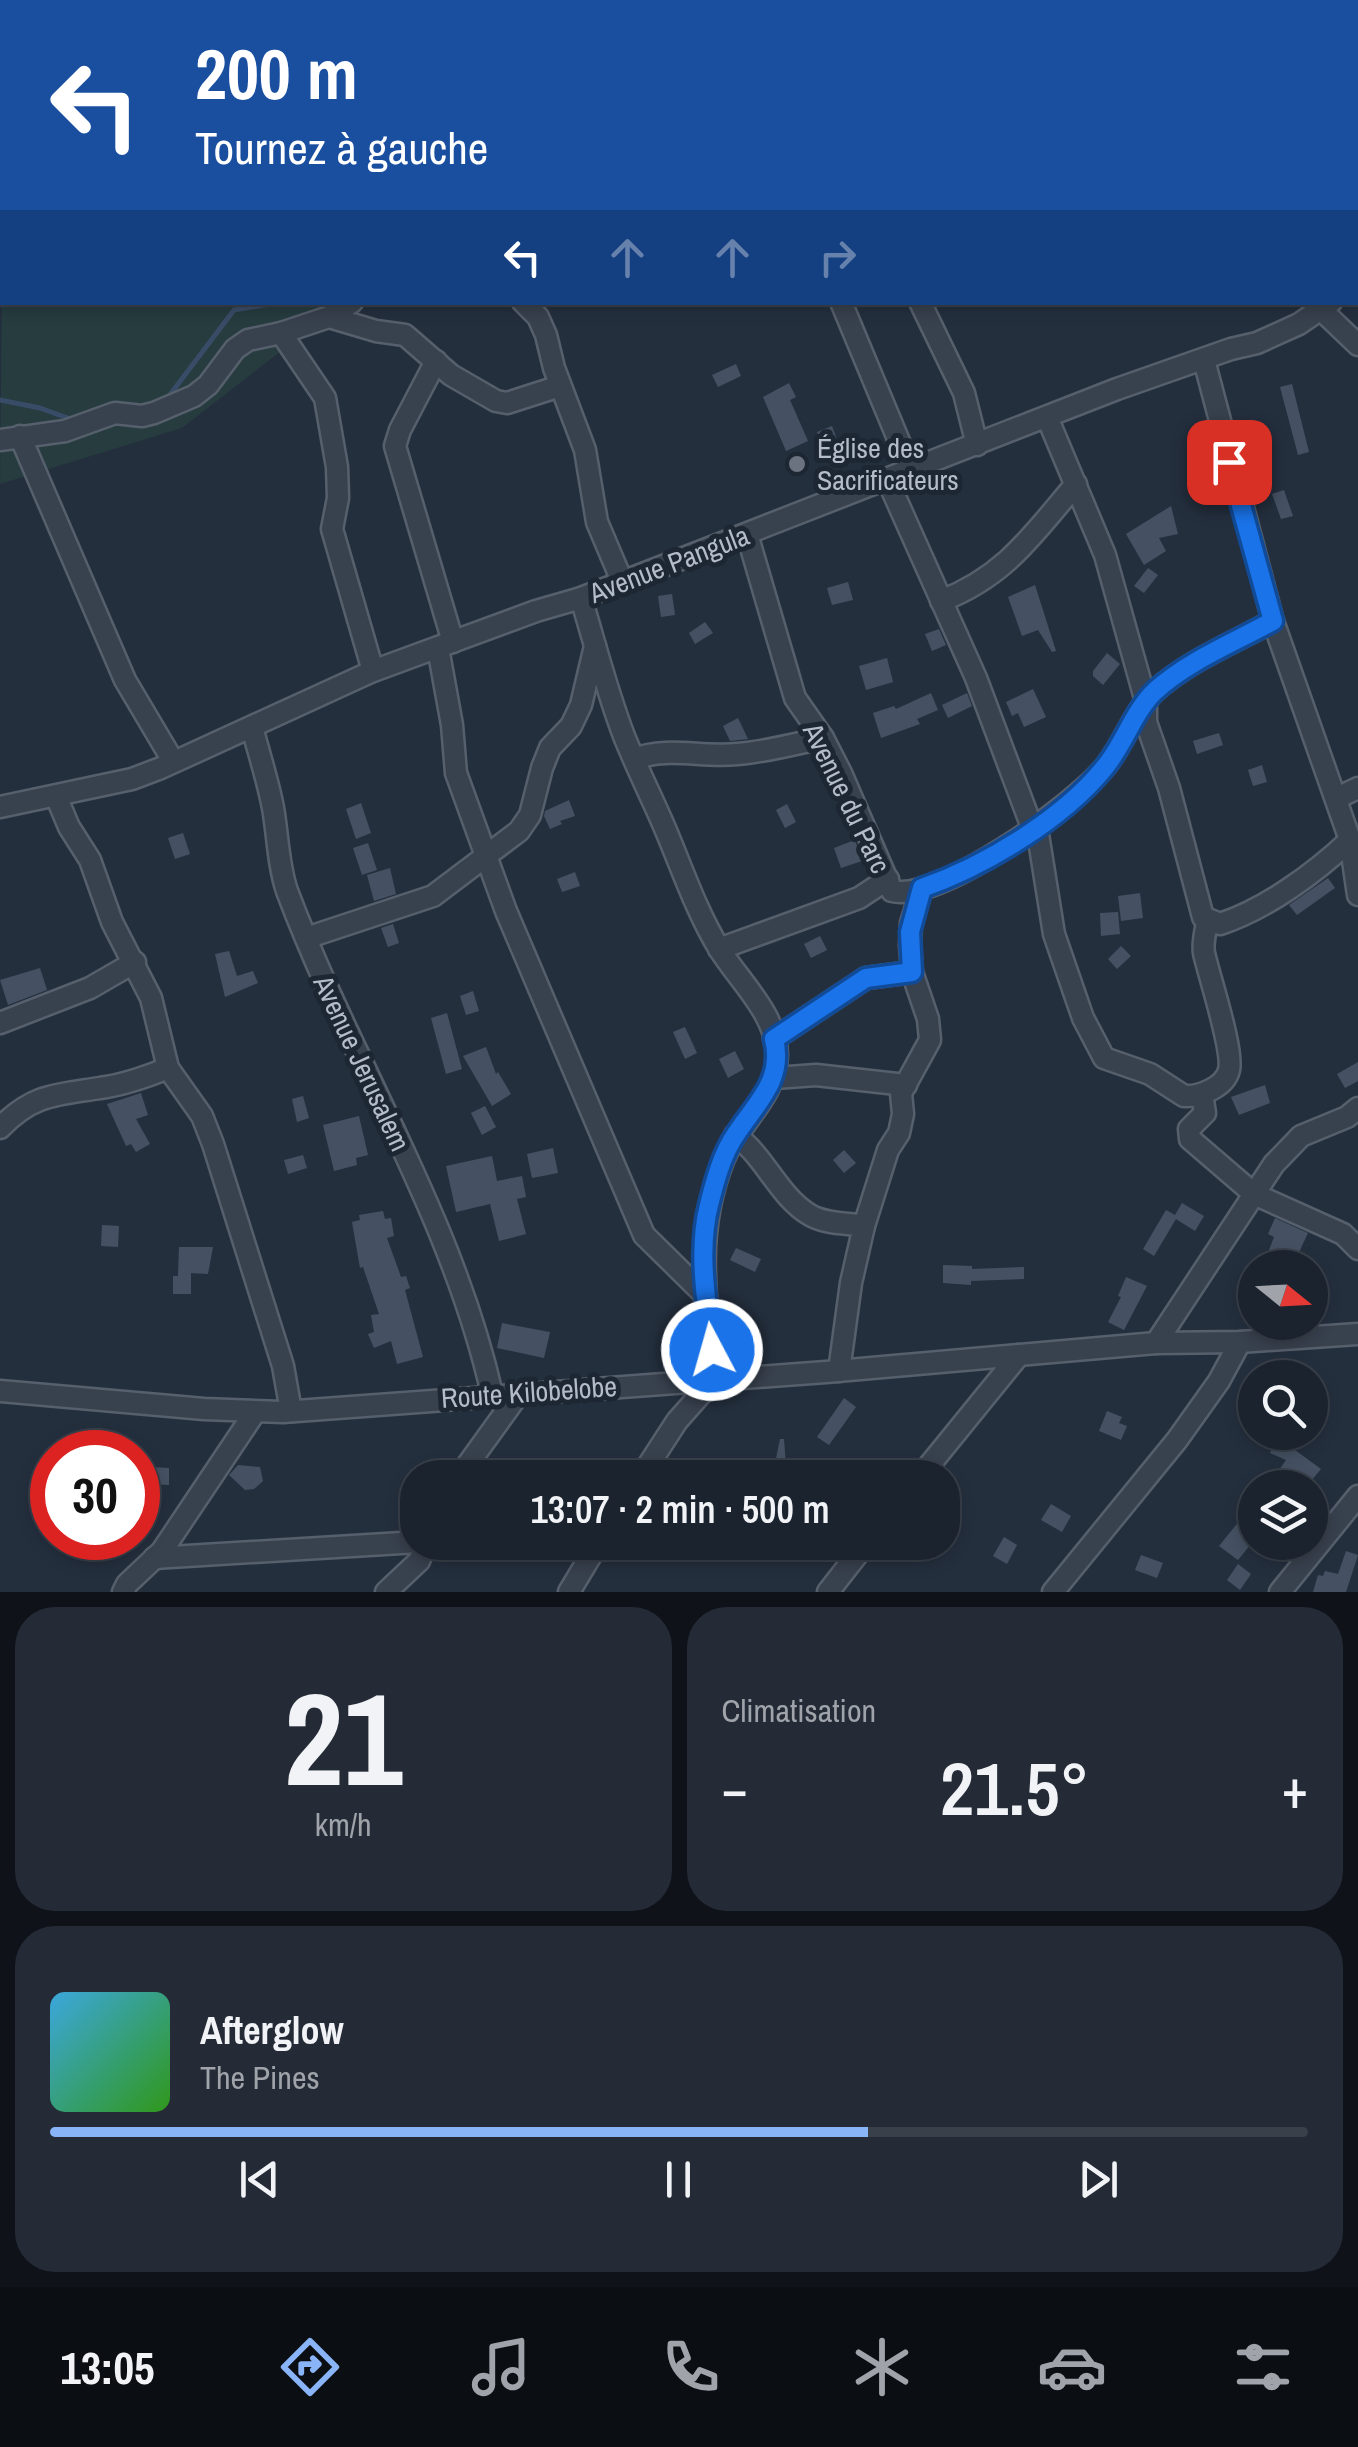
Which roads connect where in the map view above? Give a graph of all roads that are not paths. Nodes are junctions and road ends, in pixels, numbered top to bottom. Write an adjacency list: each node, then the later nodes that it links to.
1 (347, 305): 6 (street)
2 (526, 305): 11 (street)
3 (842, 305): 15 (street)
4 (921, 305): 14 (street)
5 (1321, 305): 8 (street); 9 (street, Avenue Pangula)
6 (329, 317): 7 (street); 10 (street)
7 (281, 334): 13 (street); 25 (street)
8 (1358, 345)
9 (1204, 360): 12 (street, Avenue Pangula); 22 (street)
10 (436, 361): 11 (street); 24 (street)
11 (560, 386): 19 (street)
12 (1047, 417): 14 (street, Avenue Pangula); 17 (street)
13 (10, 438): 30 (street)
14 (977, 446): 15 (street, Avenue Pangula)
15 (911, 470): 16 (street, Avenue Pangula)
16 (886, 479): 18 (street, Avenue Pangula); 21 (street)
17 (1076, 484): 21 (street); 26 (street)
18 (746, 534): 19 (street, Avenue Pangula); 28 (street, Avenue du Parc)
19 (622, 581): 20 (street, Avenue Pangula)
20 (582, 598): 23 (street); 24 (street, Avenue Pangula)
21 (941, 600): 35 (street)
22 (1273, 621): 26 (street, Avenue du Parc); 33 (street)
23 (596, 644): 29 (street); 37 (street)
24 (445, 645): 25 (street, Avenue Pangula); 37 (street)
25 (374, 671): 27 (street, Avenue Pangula)
26 (1146, 702): 35 (street, Avenue du Parc); 41 (street)
27 (252, 727): 30 (street, Avenue Pangula); 42 (street, Avenue Jerusalem)
28 (823, 738): 29 (street); 38 (street, Avenue du Parc)
29 (634, 759): 43 (street)
30 (172, 761): 32 (street, Avenue Pangula)
31 (1358, 788): 33 (street)
32 (56, 796): 34 (street, Avenue Pangula); 44 (street)
33 (1337, 798): 36 (street)
34 (0, 806)
35 (1035, 829): 39 (street, Avenue du Parc); 51 (street)
36 (1350, 840): 40 (street); 41 (street)
37 (486, 854): 42 (street); 58 (street)
38 (888, 879): 39 (street, Avenue du Parc); 43 (street)
39 (922, 888): 45 (street)
40 (1358, 895)
41 (1208, 921): 51 (street)
42 (306, 938): 67 (street, Avenue Jerusalem)
43 (720, 949): 47 (street)
44 (135, 962): 46 (street); 48 (street)
45 (912, 972): 47 (street); 50 (street)
46 (0, 1022)
47 (774, 1039): 49 (street)
48 (168, 1068): 53 (street); 68 (street)
49 (774, 1078): 50 (street); 54 (street)
50 (906, 1084): 56 (street)
51 (1202, 1094): 55 (street)
52 (1358, 1108): 55 (street)
53 (0, 1128)
54 (735, 1135): 56 (street); 58 (street)
55 (1254, 1194): 57 (street); 61 (street)
56 (864, 1226): 63 (street)
57 (1358, 1249)
58 (706, 1296): 64 (street)
59 (1358, 1334): 60 (street, Route Kilobelobe)
60 (1240, 1342): 61 (street, Route Kilobelobe); 85 (street)
61 (1156, 1343): 62 (street, Route Kilobelobe)
62 (1018, 1355): 63 (street, Route Kilobelobe); 72 (street)
63 (840, 1370): 64 (street, Route Kilobelobe)
64 (715, 1378): 66 (street, Route Kilobelobe); 71 (street)
65 (0, 1391): 69 (street, Route Kilobelobe)
66 (520, 1392): 67 (street, Route Kilobelobe); 70 (street)
67 (492, 1394): 68 (street, Route Kilobelobe)
68 (292, 1411): 69 (street, Route Kilobelobe)
69 (255, 1412): 75 (street)
70 (471, 1460)
71 (652, 1460)
72 (933, 1460)
73 (1356, 1502): 86 (street)
74 (400, 1543): 76 (street)
75 (160, 1553)
76 (160, 1558)
77 (152, 1560): 81 (street)
78 (418, 1560): 82 (street)
79 (589, 1560): 83 (street)
80 (853, 1560): 84 (street)
81 (124, 1592)
82 (386, 1592)
83 (570, 1592)
84 (828, 1592)
85 (1053, 1592)
86 (1280, 1592)

